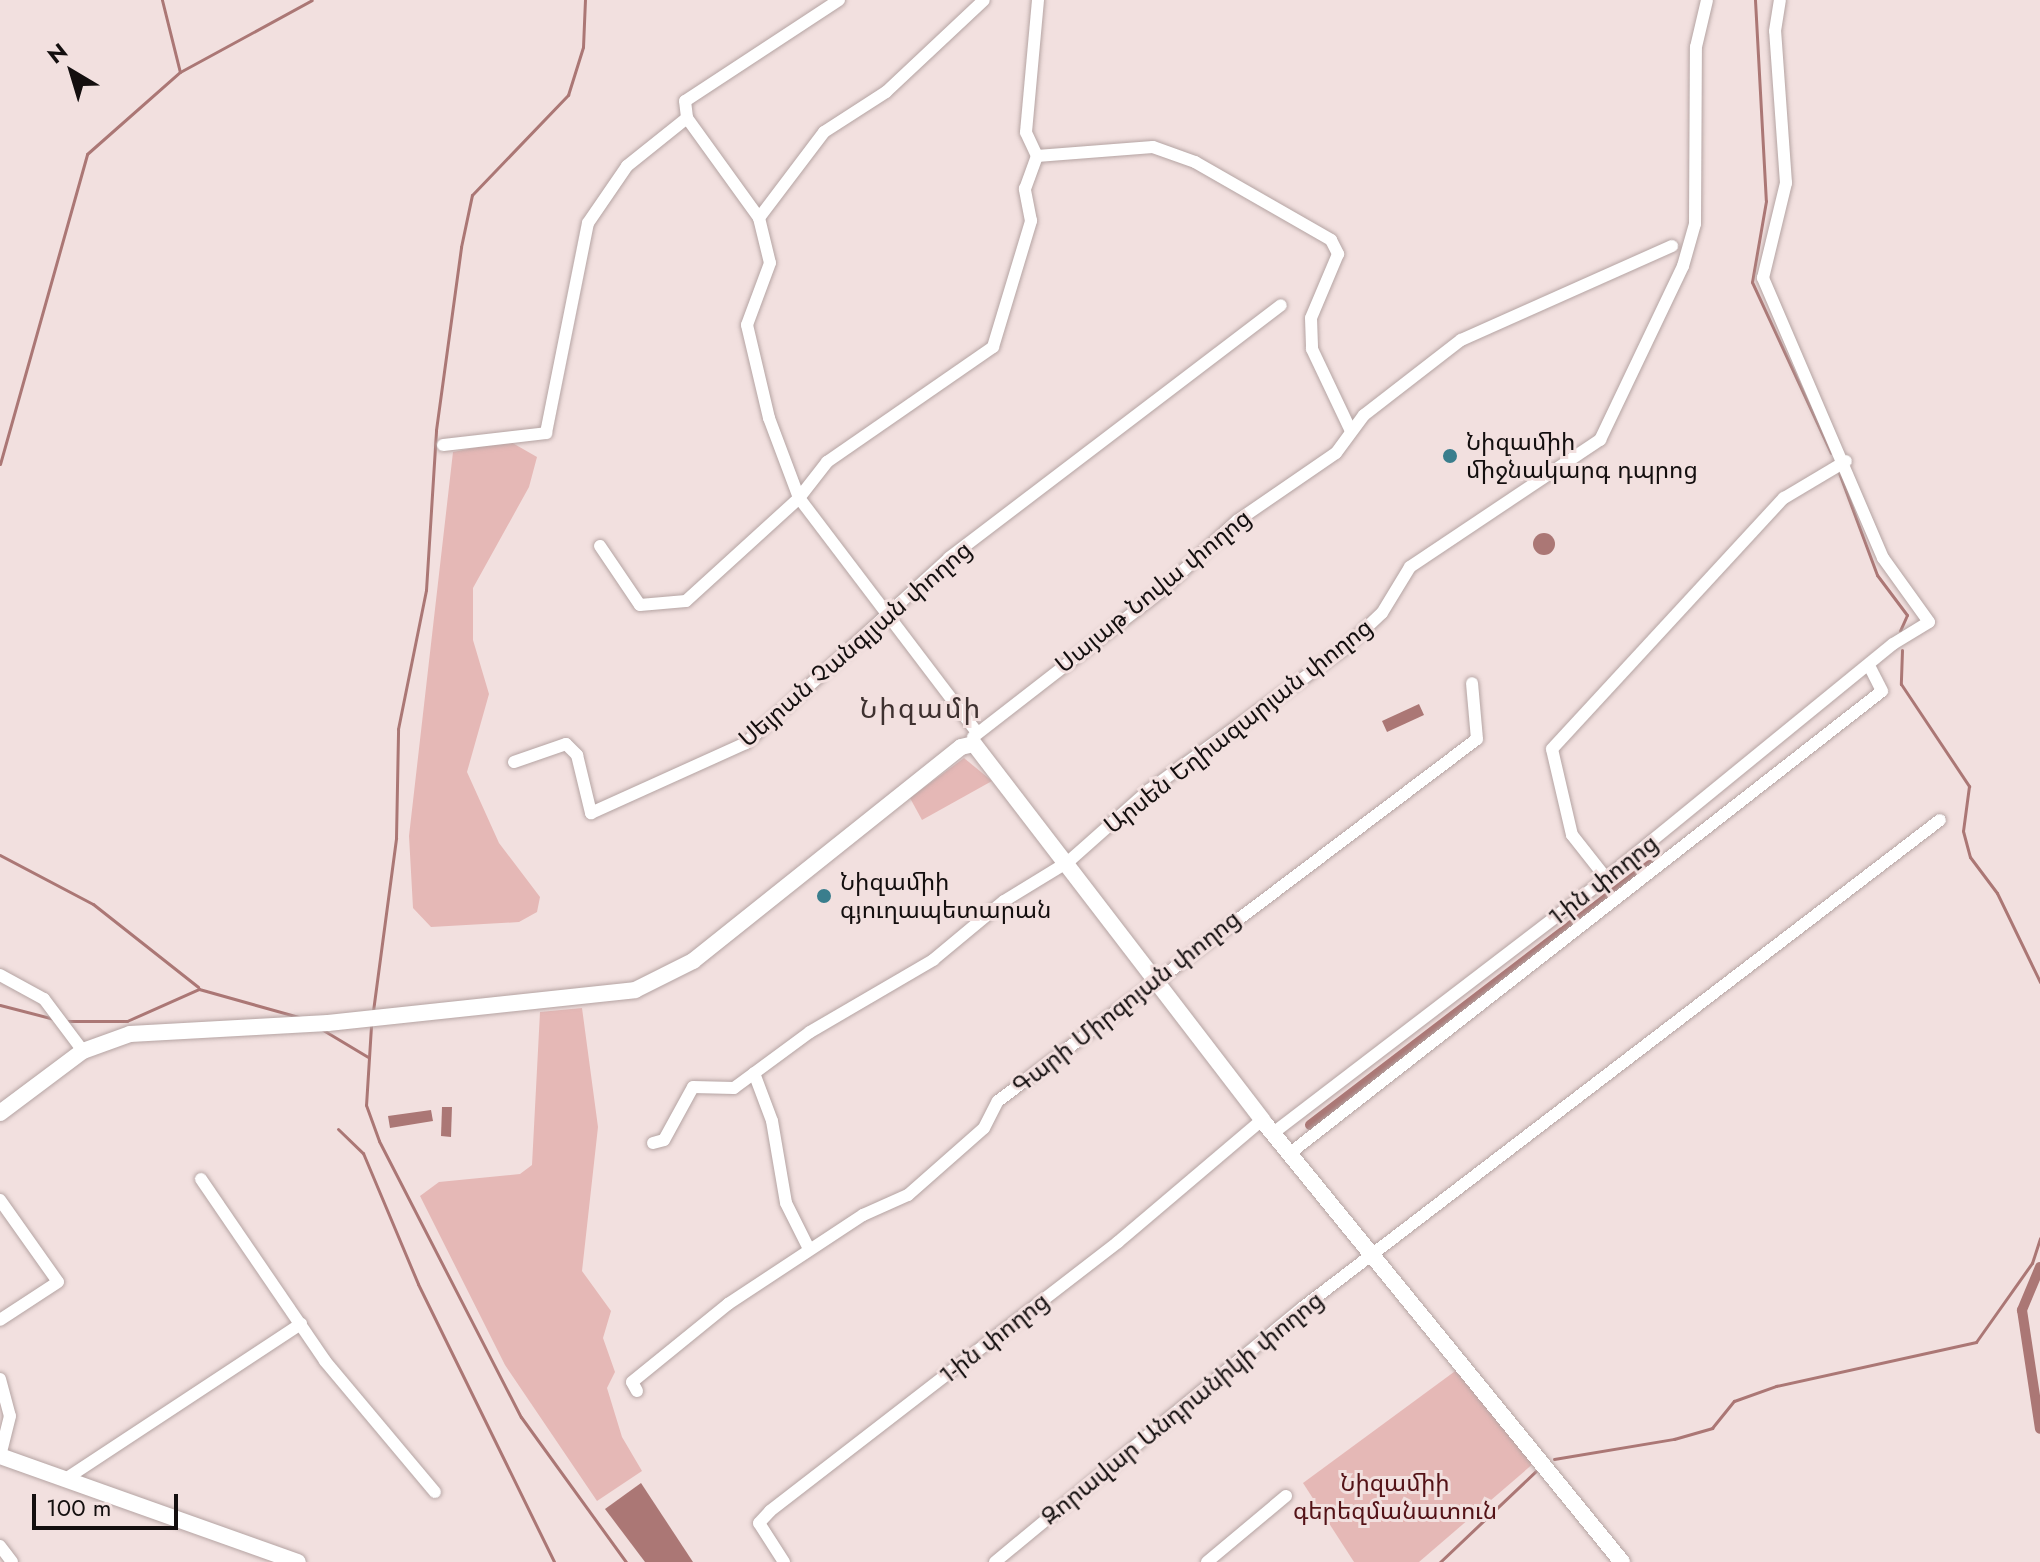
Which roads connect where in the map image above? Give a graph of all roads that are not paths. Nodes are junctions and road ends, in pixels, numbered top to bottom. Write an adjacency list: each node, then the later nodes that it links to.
1 (839, 0): 6 (street)
2 (984, 0): 8 (street)
3 (1038, 0): 7 (street)
4 (1707, 0): 22 (street, Արսեն Եղիազարյան փողոց)
5 (1780, 0): 13 (street)
6 (687, 118): 8 (street); 12 (street)
7 (1037, 156): 11 (street); 14 (street)
8 (759, 218): 14 (street)
9 (1672, 246): 11 (street, Սայաթ Նովա փողոց)
10 (1281, 305): 16 (street, Սեյրան Չանգլյան փողոց)
11 (1350, 429): 19 (street, Սայաթ Նովա փողոց)
12 (443, 445)
13 (1846, 461): 17 (street, 1-ին փողոց); 23 (street)
14 (799, 498): 15 (street); 16 (street)
15 (600, 546)
16 (883, 613): 19 (street); 20 (street, Սեյրան Չանգլյան փողոց)
17 (1871, 669): 23 (street, 1-ին փողոց); 27 (street)
18 (1472, 683): 26 (street, Գարի Միրզոյան փողոց)
19 (975, 738): 22 (main road); 28 (main road, Սայաթ Նովա փողոց)
20 (514, 762)
21 (1940, 820): 37 (street, Զորավար Անդրանիկի փողոց)
22 (1068, 862): 26 (main road); 29 (street, Արսեն Եղիազարյան փողոց)
23 (1606, 878): 24 (street, 1-ին փողոց)
24 (1491, 968): 27 (street); 31 (street, 1-ին փողոց)
25 (0, 975): 28 (street)
26 (1152, 981): 31 (main road); 36 (street, Գարի Միրզոյան փողոց)
27 (1506, 986): 33 (street)
28 (83, 1051): 30 (main road, Սայաթ Նովա փողոց)
29 (754, 1073): 32 (street, Արսեն Եղիազարյան փողոց); 36 (street)
30 (0, 1113)
31 (1267, 1127): 33 (main road); 50 (street, 1-ին փողոց)
32 (653, 1143)
33 (1289, 1154): 37 (main road)
34 (201, 1179): 39 (street)
35 (0, 1200): 38 (street)
36 (809, 1249): 41 (street, Գարի Միրզոյան փողոց)
37 (1371, 1255): 51 (street, Զորավար Անդրանիկի փողոց); 53 (main road)
38 (0, 1320)
39 (301, 1324): 43 (street); 44 (street)
40 (0, 1379): 42 (street)
41 (637, 1391)
42 (0, 1456): 43 (main road)
43 (64, 1480): 47 (main road)
44 (435, 1492)
45 (1286, 1496): 52 (street)
46 (0, 1546): 48 (street)
47 (260, 1555): 49 (main road)
48 (12, 1562)
49 (298, 1562)
50 (784, 1562)
51 (995, 1562)
52 (1207, 1562)
53 (1622, 1562)

